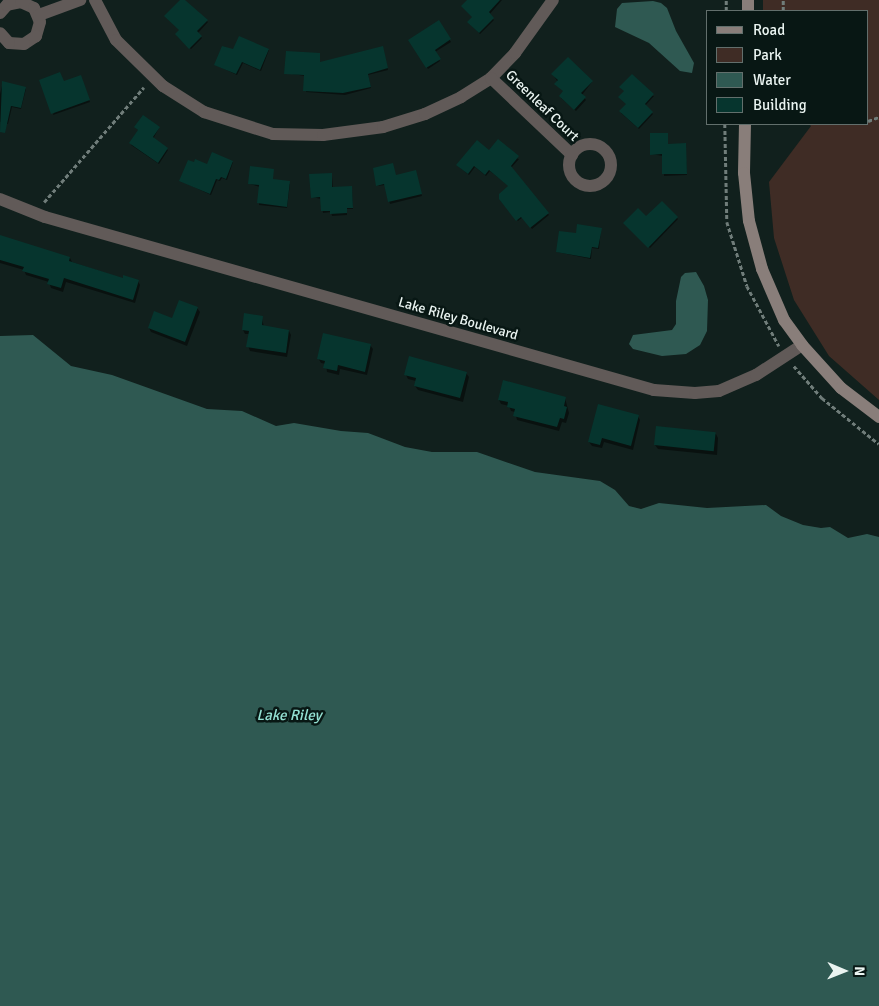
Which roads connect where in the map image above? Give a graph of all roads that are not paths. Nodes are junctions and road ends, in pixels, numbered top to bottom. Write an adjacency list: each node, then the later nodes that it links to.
1 (80, 0): 5 (street)
2 (95, 0): 7 (street)
3 (553, 0): 7 (street)
4 (0, 13): 5 (street)
5 (38, 15): 6 (street)
6 (0, 33)
7 (491, 78): 9 (street, Greenleaf Court)
8 (745, 125): 11 (street)
9 (572, 155)
10 (0, 199): 11 (street, Lake Riley Boulevard)
11 (802, 345): 12 (street)
12 (879, 417)

